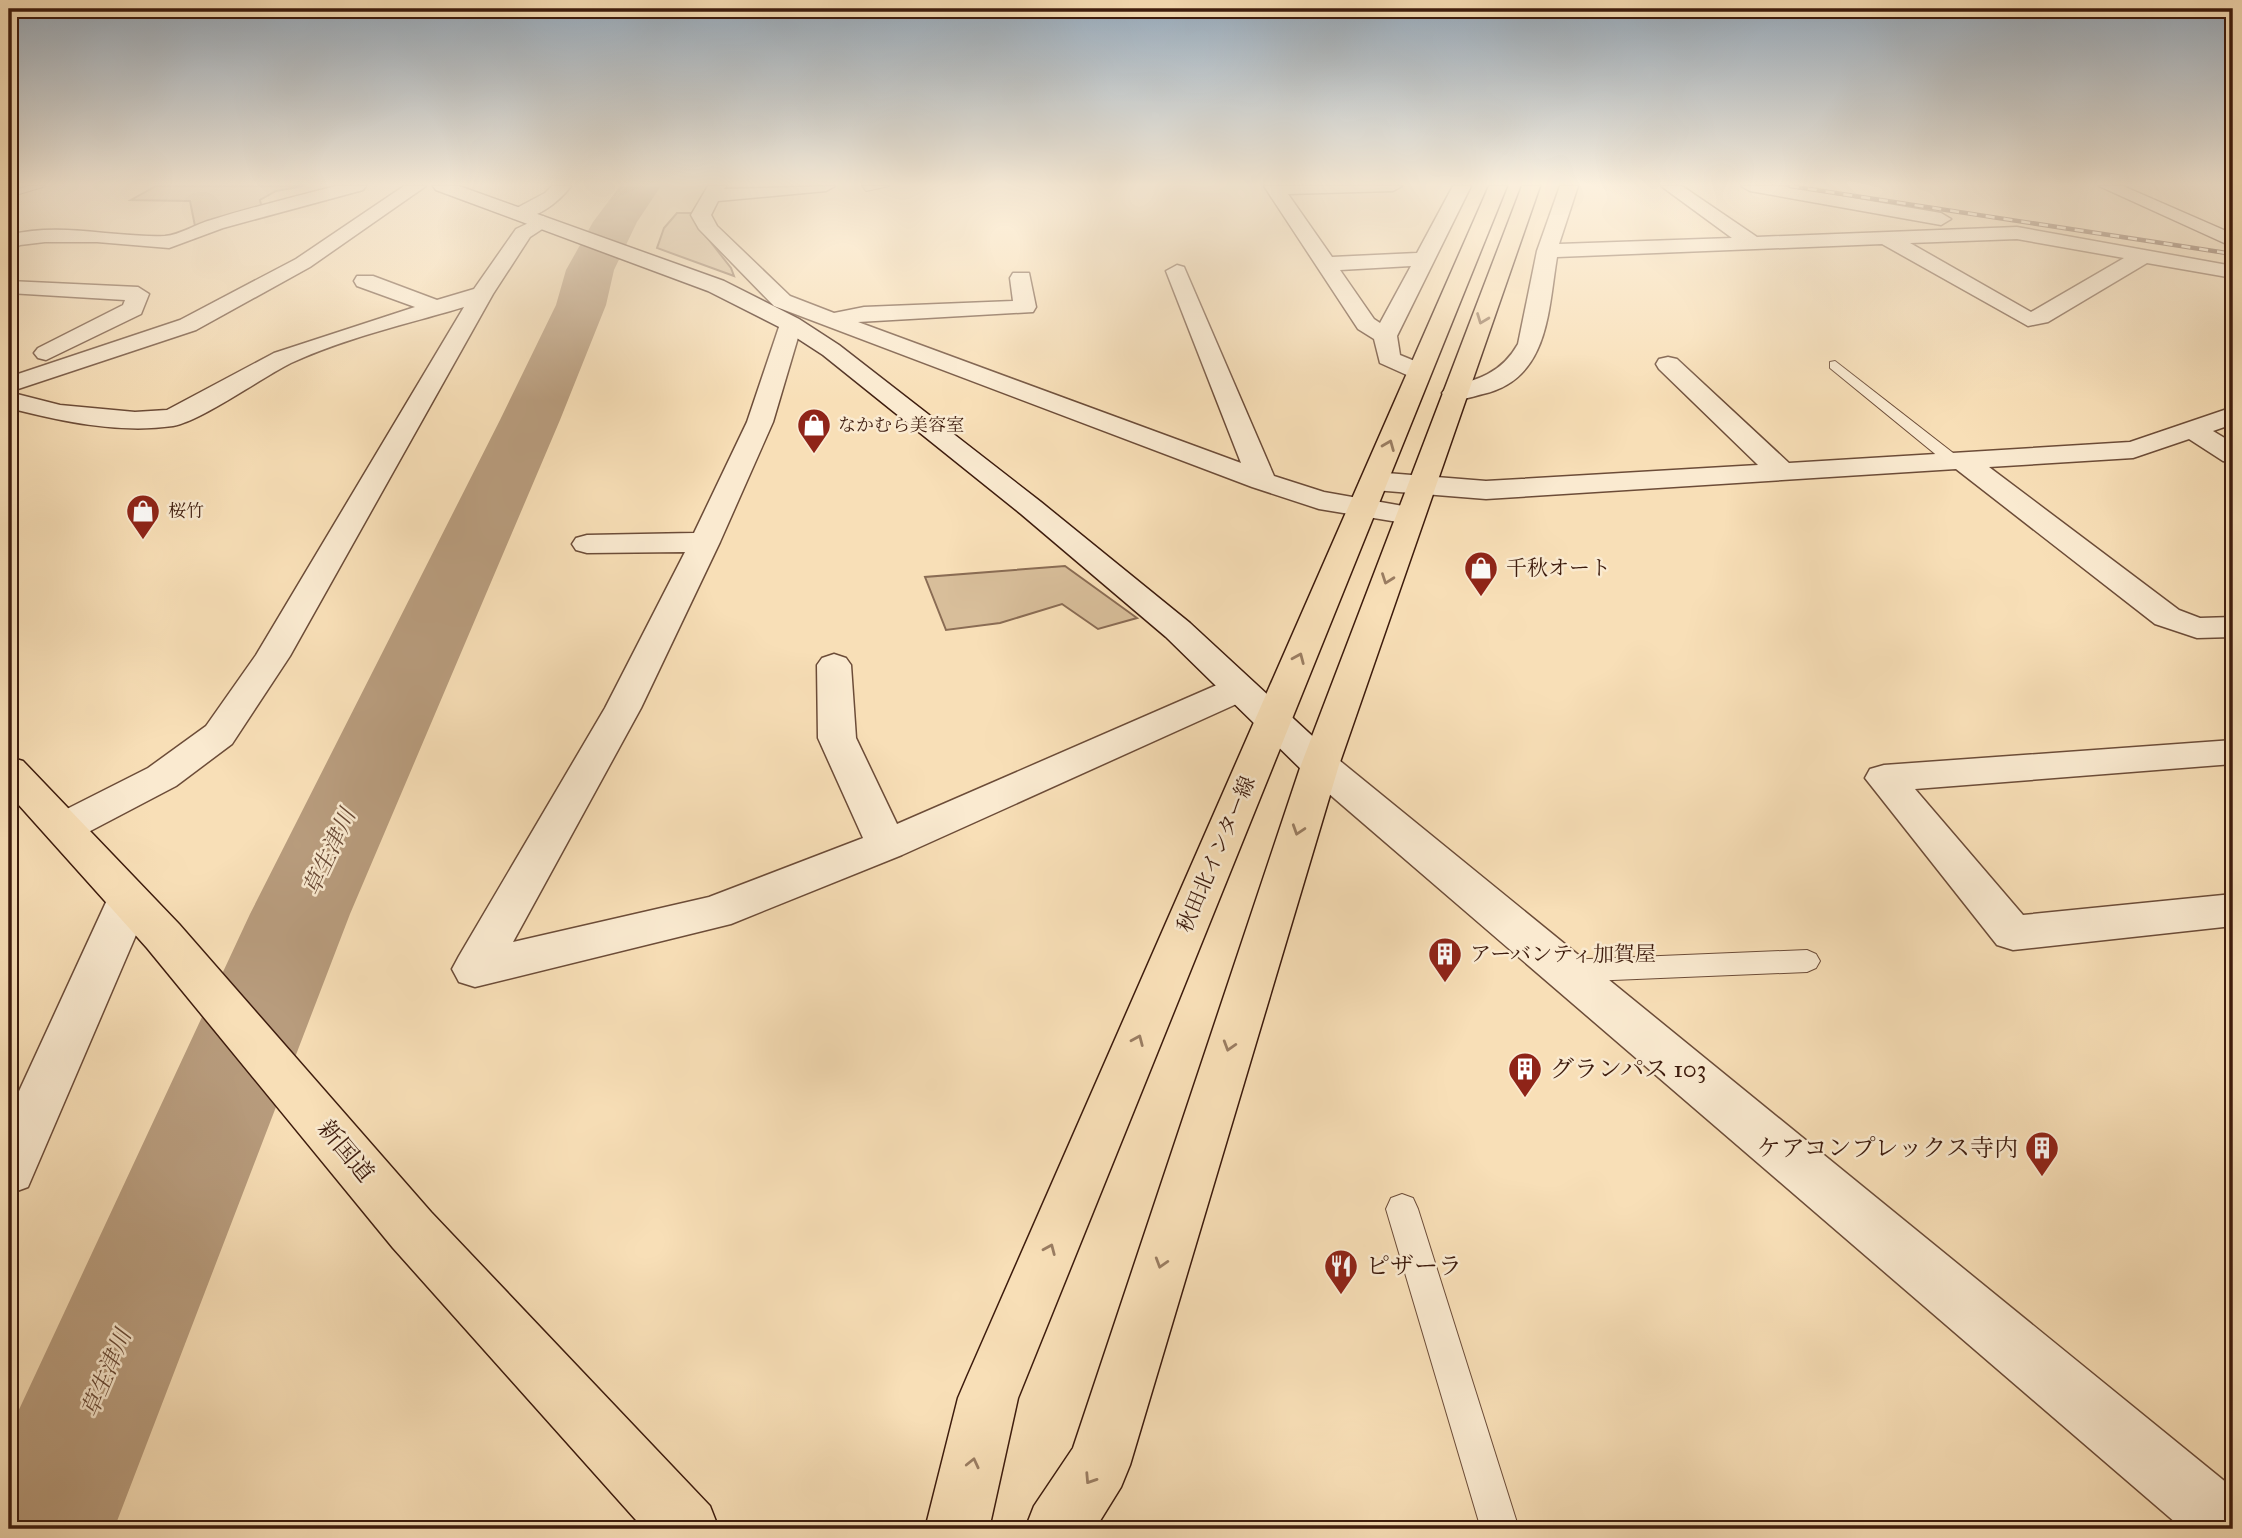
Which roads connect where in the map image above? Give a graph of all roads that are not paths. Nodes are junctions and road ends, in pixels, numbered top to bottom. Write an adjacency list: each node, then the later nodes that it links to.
1 (310, 258): 28 (street)
2 (506, 258): 19 (street)
3 (639, 258): 21 (street)
4 (734, 258): 21 (street)
5 (1322, 258): 13 (street)
6 (1467, 258): 26 (main road, 秋田北インター線)
7 (1505, 258): 29 (main road, one-way to 29)
8 (1546, 258): 29 (street)
9 (1922, 258): 10 (street)
10 (2141, 258)
11 (2160, 258): 15 (street)
12 (1424, 259): 13 (street); 23 (street)
13 (1326, 264): 23 (street)
14 (1177, 271): 36 (street)
15 (2233, 272)
16 (1021, 278): 22 (street)
17 (365, 281): 20 (street)
18 (9, 287): 27 (street)
19 (482, 293): 20 (street); 47 (street)
20 (438, 308): 30 (street)
21 (783, 314): 22 (street); 39 (street); 43 (street)
22 (830, 320): 36 (street)
23 (1385, 336): 26 (street)
24 (1668, 365): 35 (street)
25 (1835, 365): 34 (lane)
26 (1418, 371): 37 (main road, 秋田北インター線, one-way to 26)
27 (9, 376)
28 (9, 385)
29 (1455, 393): 38 (main road)
30 (9, 400)
31 (2233, 415): 32 (street)
32 (2193, 430): 33 (street); 34 (street)
33 (2233, 455)
34 (1956, 459): 35 (street); 41 (street)
35 (1780, 470): 38 (street)
36 (1262, 481): 37 (street)
37 (1368, 494): 38 (street); 43 (main road, 秋田北インター線, one-way to 37)
38 (1415, 501): 45 (main road, one-way to 45)
39 (705, 542): 40 (street); 48 (street)
40 (587, 544)
41 (2233, 627)
42 (834, 665): 48 (street)
43 (1256, 705): 45 (street); 48 (street); 56 (main road, 秋田北インター線, one-way to 43)
44 (2233, 752): 50 (street)
45 (1320, 765): 52 (street); 57 (main road, one-way to 57)
46 (9, 769): 47 (main road, 新国道)
47 (63, 828): 49 (main road, 新国道)
48 (887, 845)
49 (129, 900): 53 (street); 55 (main road, 新国道)
50 (2233, 910)
51 (1807, 961): 52 (lane)
52 (1565, 971): 59 (street)
53 (9, 1170)
54 (1402, 1209): 58 (lane)
55 (687, 1529)
56 (957, 1529)
57 (1056, 1529)
58 (1500, 1529)
59 (2232, 1529)

